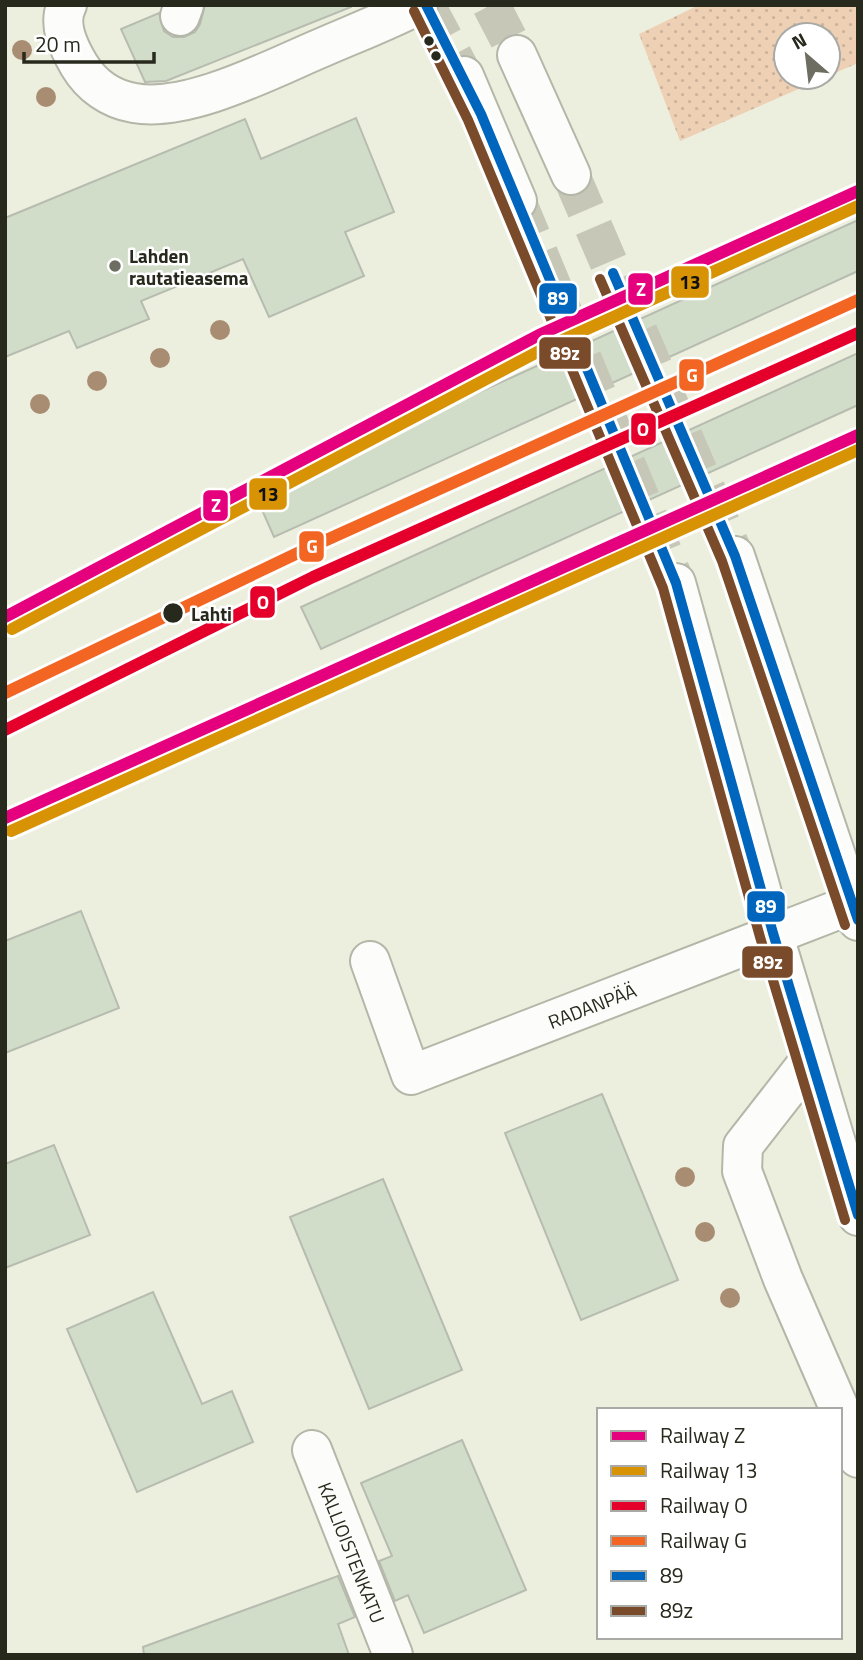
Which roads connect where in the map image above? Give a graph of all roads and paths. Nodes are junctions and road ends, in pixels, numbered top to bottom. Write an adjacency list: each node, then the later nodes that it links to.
1 (67, 5): 2 (main road)
2 (418, 5)
3 (517, 55): 5 (main road)
4 (464, 76): 6 (main road)
5 (571, 175)
6 (517, 201)
7 (735, 555): 9 (main road)
8 (676, 583): 10 (main road)
9 (856, 908): 10 (main road, RADANPÄÄ)
10 (773, 933): 11 (main road, RADANPÄÄ); 12 (main road)
11 (370, 961)
12 (810, 1060): 13 (main road); 14 (main road)
13 (858, 1216)
14 (839, 1408)
15 (842, 1415): 17 (main road)
16 (312, 1450): 18 (main road, KALLIOISTENKATU)
17 (858, 1458)
18 (393, 1655)

